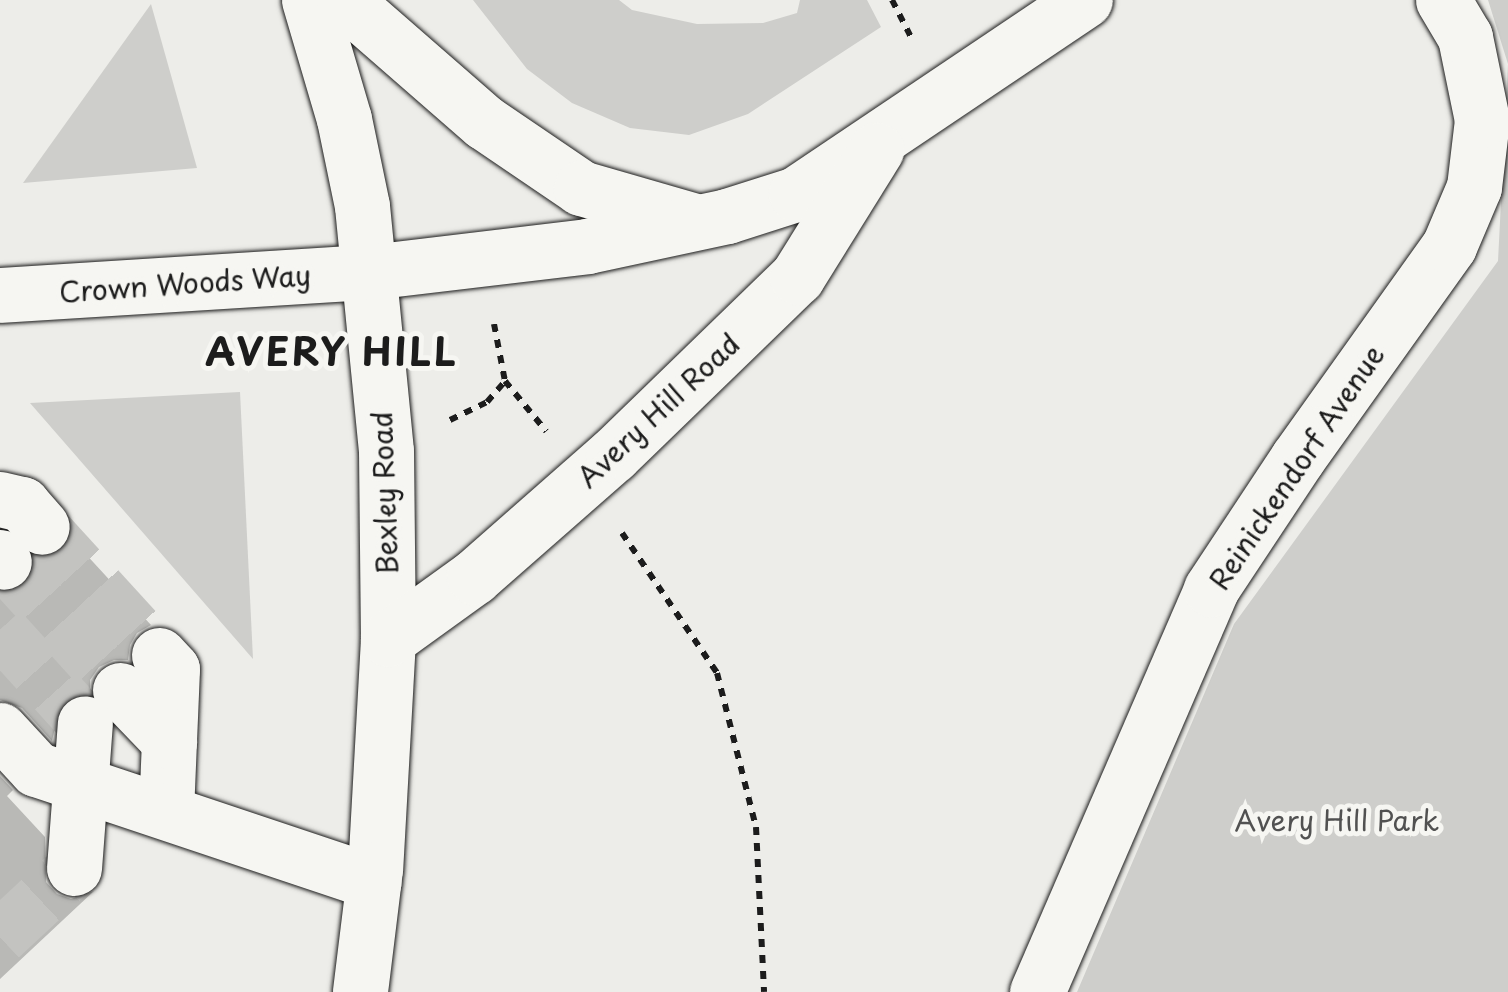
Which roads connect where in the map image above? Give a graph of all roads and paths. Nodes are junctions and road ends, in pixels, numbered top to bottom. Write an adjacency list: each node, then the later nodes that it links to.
1 (309, 0): 8 (main road, Bexley Road)
2 (344, 0): 6 (main road)
3 (1085, 0): 5 (main road, Avery Hill Road)
4 (1442, 0): 19 (main road, Reinickendorf Avenue)
5 (882, 139): 6 (main road, Avery Hill Road); 10 (main road, Avery Hill Road)
6 (700, 222): 7 (main road, Avery Hill Road)
7 (482, 260): 8 (main road, Avery Hill Road); 10 (path)
8 (370, 272): 9 (main road, Crown Woods Way); 11 (main road, Bexley Road)
9 (0, 295)
10 (585, 479): 11 (main road, Avery Hill Road); 18 (path)
11 (388, 639): 16 (main road, Bexley Road)
12 (0, 730): 13 (main road)
13 (82, 784): 14 (main road); 14 (main road); 15 (main road)
14 (166, 810): 16 (main road)
15 (74, 868)
16 (374, 882): 17 (main road, Bexley Road)
17 (360, 992)
18 (764, 992)
19 (1037, 992)

